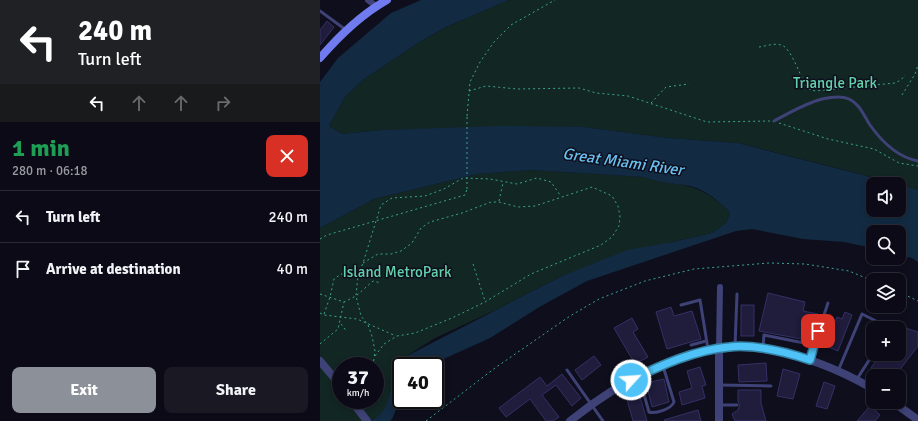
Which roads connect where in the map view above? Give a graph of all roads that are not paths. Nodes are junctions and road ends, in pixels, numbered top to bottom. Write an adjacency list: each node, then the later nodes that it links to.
1 (368, 0): 3 (street)
2 (387, 0): 3 (main road)
3 (376, 6): 5 (main road)
4 (320, 11): 5 (lane)
5 (346, 31): 6 (main road)
6 (320, 58)
7 (774, 121): 8 (lane)
8 (918, 161)
9 (720, 287): 18 (street)
10 (737, 294): 17 (lane)
11 (828, 303): 16 (lane)
12 (681, 305): 14 (lane)
13 (876, 321): 26 (lane)
14 (706, 341): 15 (lane); 20 (lane)
15 (691, 345)
16 (814, 345): 19 (lane); 21 (lane)
17 (735, 347): 18 (street); 19 (street)
18 (719, 349): 20 (street); 30 (street)
19 (763, 349): 21 (street)
20 (708, 351): 24 (street)
21 (810, 360): 26 (street)
22 (320, 361): 27 (street)
23 (868, 361): 29 (lane)
24 (663, 366): 28 (street); 28 (lane)
25 (567, 370): 33 (lane)
26 (838, 371): 29 (street)
27 (332, 375)
28 (639, 377): 33 (street)
29 (856, 380): 31 (street)
30 (719, 385): 32 (lane); 34 (street)
31 (866, 385)
32 (771, 386)
33 (592, 405): 40 (street); 41 (lane)
34 (719, 405): 35 (lane); 42 (street)
35 (737, 405)
36 (358, 409): 38 (street)
37 (903, 409): 39 (street)
38 (365, 418)
39 (918, 420)
40 (570, 421)
41 (603, 421)
42 (719, 421)

